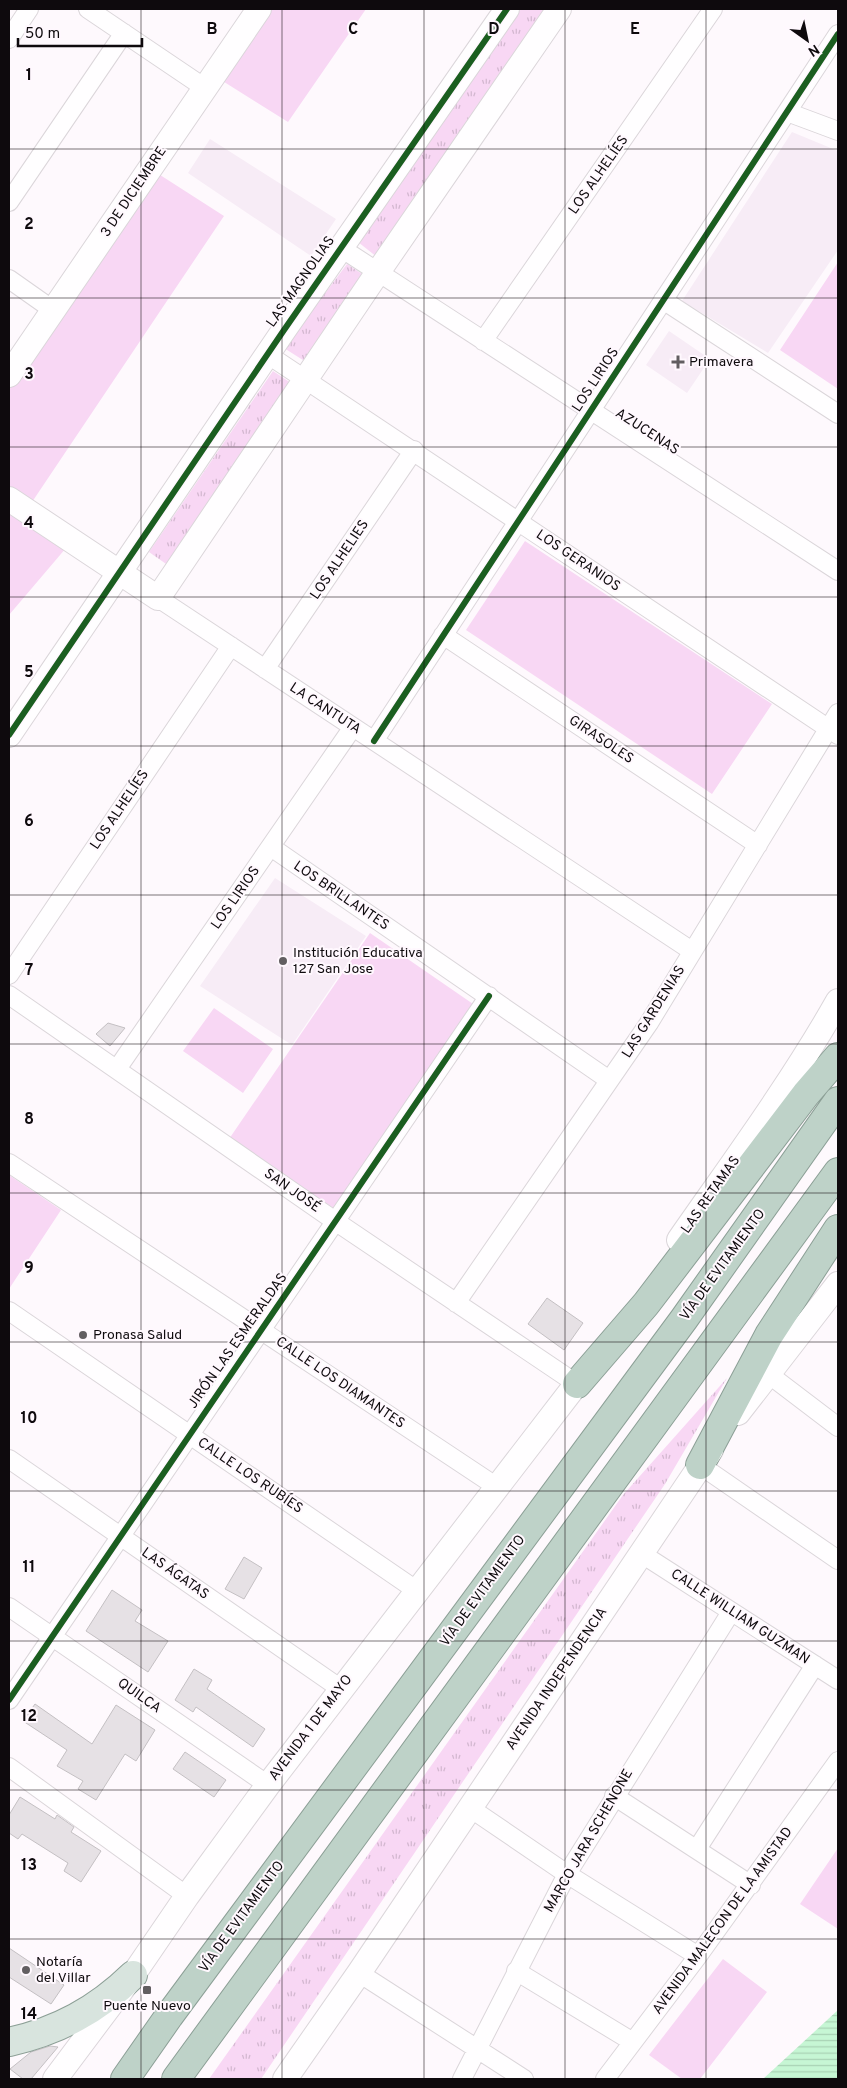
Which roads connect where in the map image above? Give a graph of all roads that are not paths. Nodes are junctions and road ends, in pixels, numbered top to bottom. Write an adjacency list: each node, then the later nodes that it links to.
1 (28, 9): 9 (street)
2 (88, 9): 7 (street)
3 (259, 9): 10 (main road, 3 DE DICIEMBRE)
4 (507, 9): 14 (main road, LAS MAGNOLIAS)
5 (559, 9): 15 (main road)
6 (714, 9): 19 (street, LOS ALHELÍES)
7 (124, 33): 10 (street); 13 (street)
8 (838, 34): 11 (street, LOS LIRIOS)
9 (9, 39)
10 (205, 88): 18 (main road, 3 DE DICIEMBRE)
11 (787, 112): 12 (street); 17 (street, LOS LIRIOS)
12 (838, 131)
13 (9, 202)
14 (340, 248): 15 (street, AZUCENAS); 20 (main road, LAS MAGNOLIAS)
15 (378, 272): 19 (street, AZUCENAS); 22 (main road)
16 (9, 279): 18 (street)
17 (663, 300): 23 (street, LOS LIRIOS); 24 (street)
18 (53, 310): 21 (main road, 3 DE DICIEMBRE)
19 (483, 340): 23 (street, AZUCENAS)
20 (267, 354): 22 (street, LOS GERANIOS); 29 (main road, LAS MAGNOLIAS)
21 (9, 376)
22 (305, 381): 25 (street, LOS GERANIOS); 30 (main road)
23 (591, 410): 27 (street, LOS LIRIOS); 28 (street, AZUCENAS)
24 (838, 414)
25 (414, 450): 27 (street, LOS GERANIOS); 33 (street, LOS ALHELIES)
26 (9, 499): 29 (main road, LA CANTUTA)
27 (518, 521): 31 (street, LOS LIRIOS); 36 (street, LOS GERANIOS)
28 (838, 571)
29 (119, 572): 30 (main road, LA CANTUTA); 37 (main road, LAS MAGNOLIAS)
30 (158, 598): 32 (street, LA CANTUTA)
31 (443, 635): 38 (street, LOS LIRIOS); 39 (street, GIRASOLES)
32 (231, 646): 33 (street, LA CANTUTA); 42 (street, LOS ALHELÍES)
33 (265, 669): 35 (street, LA CANTUTA)
34 (838, 713): 36 (street, LAS GARDENIAS)
35 (353, 727): 38 (street, LA CANTUTA); 40 (street, LOS LIRIOS)
36 (834, 732): 39 (street, LAS GARDENIAS)
37 (9, 735)
38 (374, 741): 41 (street, LA CANTUTA)
39 (758, 845): 41 (street, LAS GARDENIAS)
40 (271, 848): 44 (street, LOS BRILLANTES); 47 (street, LOS LIRIOS)
41 (692, 952): 48 (street, LAS GARDENIAS)
42 (9, 975)
43 (9, 996): 47 (street, SAN JOSÉ)
44 (489, 996): 48 (street, LOS BRILLANTES); 52 (street, JIRÓN LAS ESMERALDAS)
45 (838, 1001): 59 (main road, LAS RETAMAS)
46 (838, 1057): 59 (highway)
47 (117, 1069): 52 (street, SAN JOSÉ)
48 (610, 1080): 55 (street, LAS GARDENIAS)
49 (838, 1101): 93 (highway, VÍA DE EVITAMIENTO)
50 (9, 1163): 57 (street, CALLE LOS DIAMANTES)
51 (838, 1172): 94 (highway)
52 (335, 1221): 55 (street, SAN JOSÉ); 57 (street, JIRÓN LAS ESMERALDAS)
53 (838, 1229): 63 (highway)
54 (838, 1284): 58 (main road, AVENIDA INDEPENDENCIA)
55 (456, 1303): 59 (street, SAN JOSÉ)
56 (9, 1311): 61 (street, CALLE LOS RUBÍES)
57 (261, 1331): 61 (street, JIRÓN LAS ESMERALDAS); 64 (street, CALLE LOS DIAMANTES)
58 (767, 1373): 60 (street); 63 (main road, AVENIDA INDEPENDENCIA)
59 (578, 1384): 64 (main road, AVENIDA 1 DE MAYO)
60 (838, 1427)
61 (189, 1434): 65 (street, JIRÓN LAS ESMERALDAS); 68 (street, CALLE LOS RUBÍES)
62 (9, 1459): 65 (street, LAS ÁGATAS)
63 (700, 1465): 66 (main road, AVENIDA INDEPENDENCIA); 67 (street)
64 (497, 1487): 68 (main road, AVENIDA 1 DE MAYO)
65 (120, 1535): 71 (street, JIRÓN LAS ESMERALDAS); 74 (street, LAS ÁGATAS)
66 (642, 1554): 70 (street, CALLE WILLIAM GUZMAN); 80 (main road, AVENIDA INDEPENDENCIA)
67 (838, 1560)
68 (416, 1590): 74 (main road, AVENIDA 1 DE MAYO)
69 (9, 1607): 71 (street, QUILCA)
70 (732, 1612): 72 (street, CALLE WILLIAM GUZMAN); 79 (street, MARCO JARA SCHENONE)
71 (51, 1636): 75 (street, JIRÓN LAS ESMERALDAS); 78 (street, QUILCA)
72 (815, 1665): 73 (street, CALLE WILLIAM GUZMAN); 81 (street)
73 (838, 1680)
74 (341, 1689): 78 (main road, AVENIDA 1 DE MAYO)
75 (9, 1700)
76 (838, 1761): 83 (street, AVENIDA MALECON DE LA AMISTAD)
77 (9, 1767): 84 (street)
78 (268, 1785): 84 (main road, AVENIDA 1 DE MAYO)
79 (614, 1796): 81 (street); 82 (street, MARCO JARA SCHENONE)
80 (470, 1808): 82 (street); 87 (main road, AVENIDA INDEPENDENCIA)
81 (697, 1849): 83 (street)
82 (567, 1874): 85 (street); 86 (street, MARCO JARA SCHENONE)
83 (750, 1884): 85 (street, AVENIDA MALECON DE LA AMISTAD)
84 (187, 1896): 88 (main road, AVENIDA 1 DE MAYO)
85 (698, 1956): 90 (street, AVENIDA MALECON DE LA AMISTAD)
86 (516, 1971): 90 (street); 91 (street, MARCO JARA SCHENONE)
87 (359, 1973): 91 (street); 95 (main road, AVENIDA INDEPENDENCIA)
88 (133, 1975): 89 (main road); 92 (main road, AVENIDA 1 DE MAYO)
89 (9, 2042)
90 (633, 2042): 98 (street, AVENIDA MALECON DE LA AMISTAD)
91 (477, 2049): 96 (street, MARCO JARA SCHENONE); 97 (street)
92 (55, 2079)
93 (125, 2079)
94 (176, 2079)
95 (285, 2079)
96 (462, 2079)
97 (524, 2079)
98 (605, 2079)

